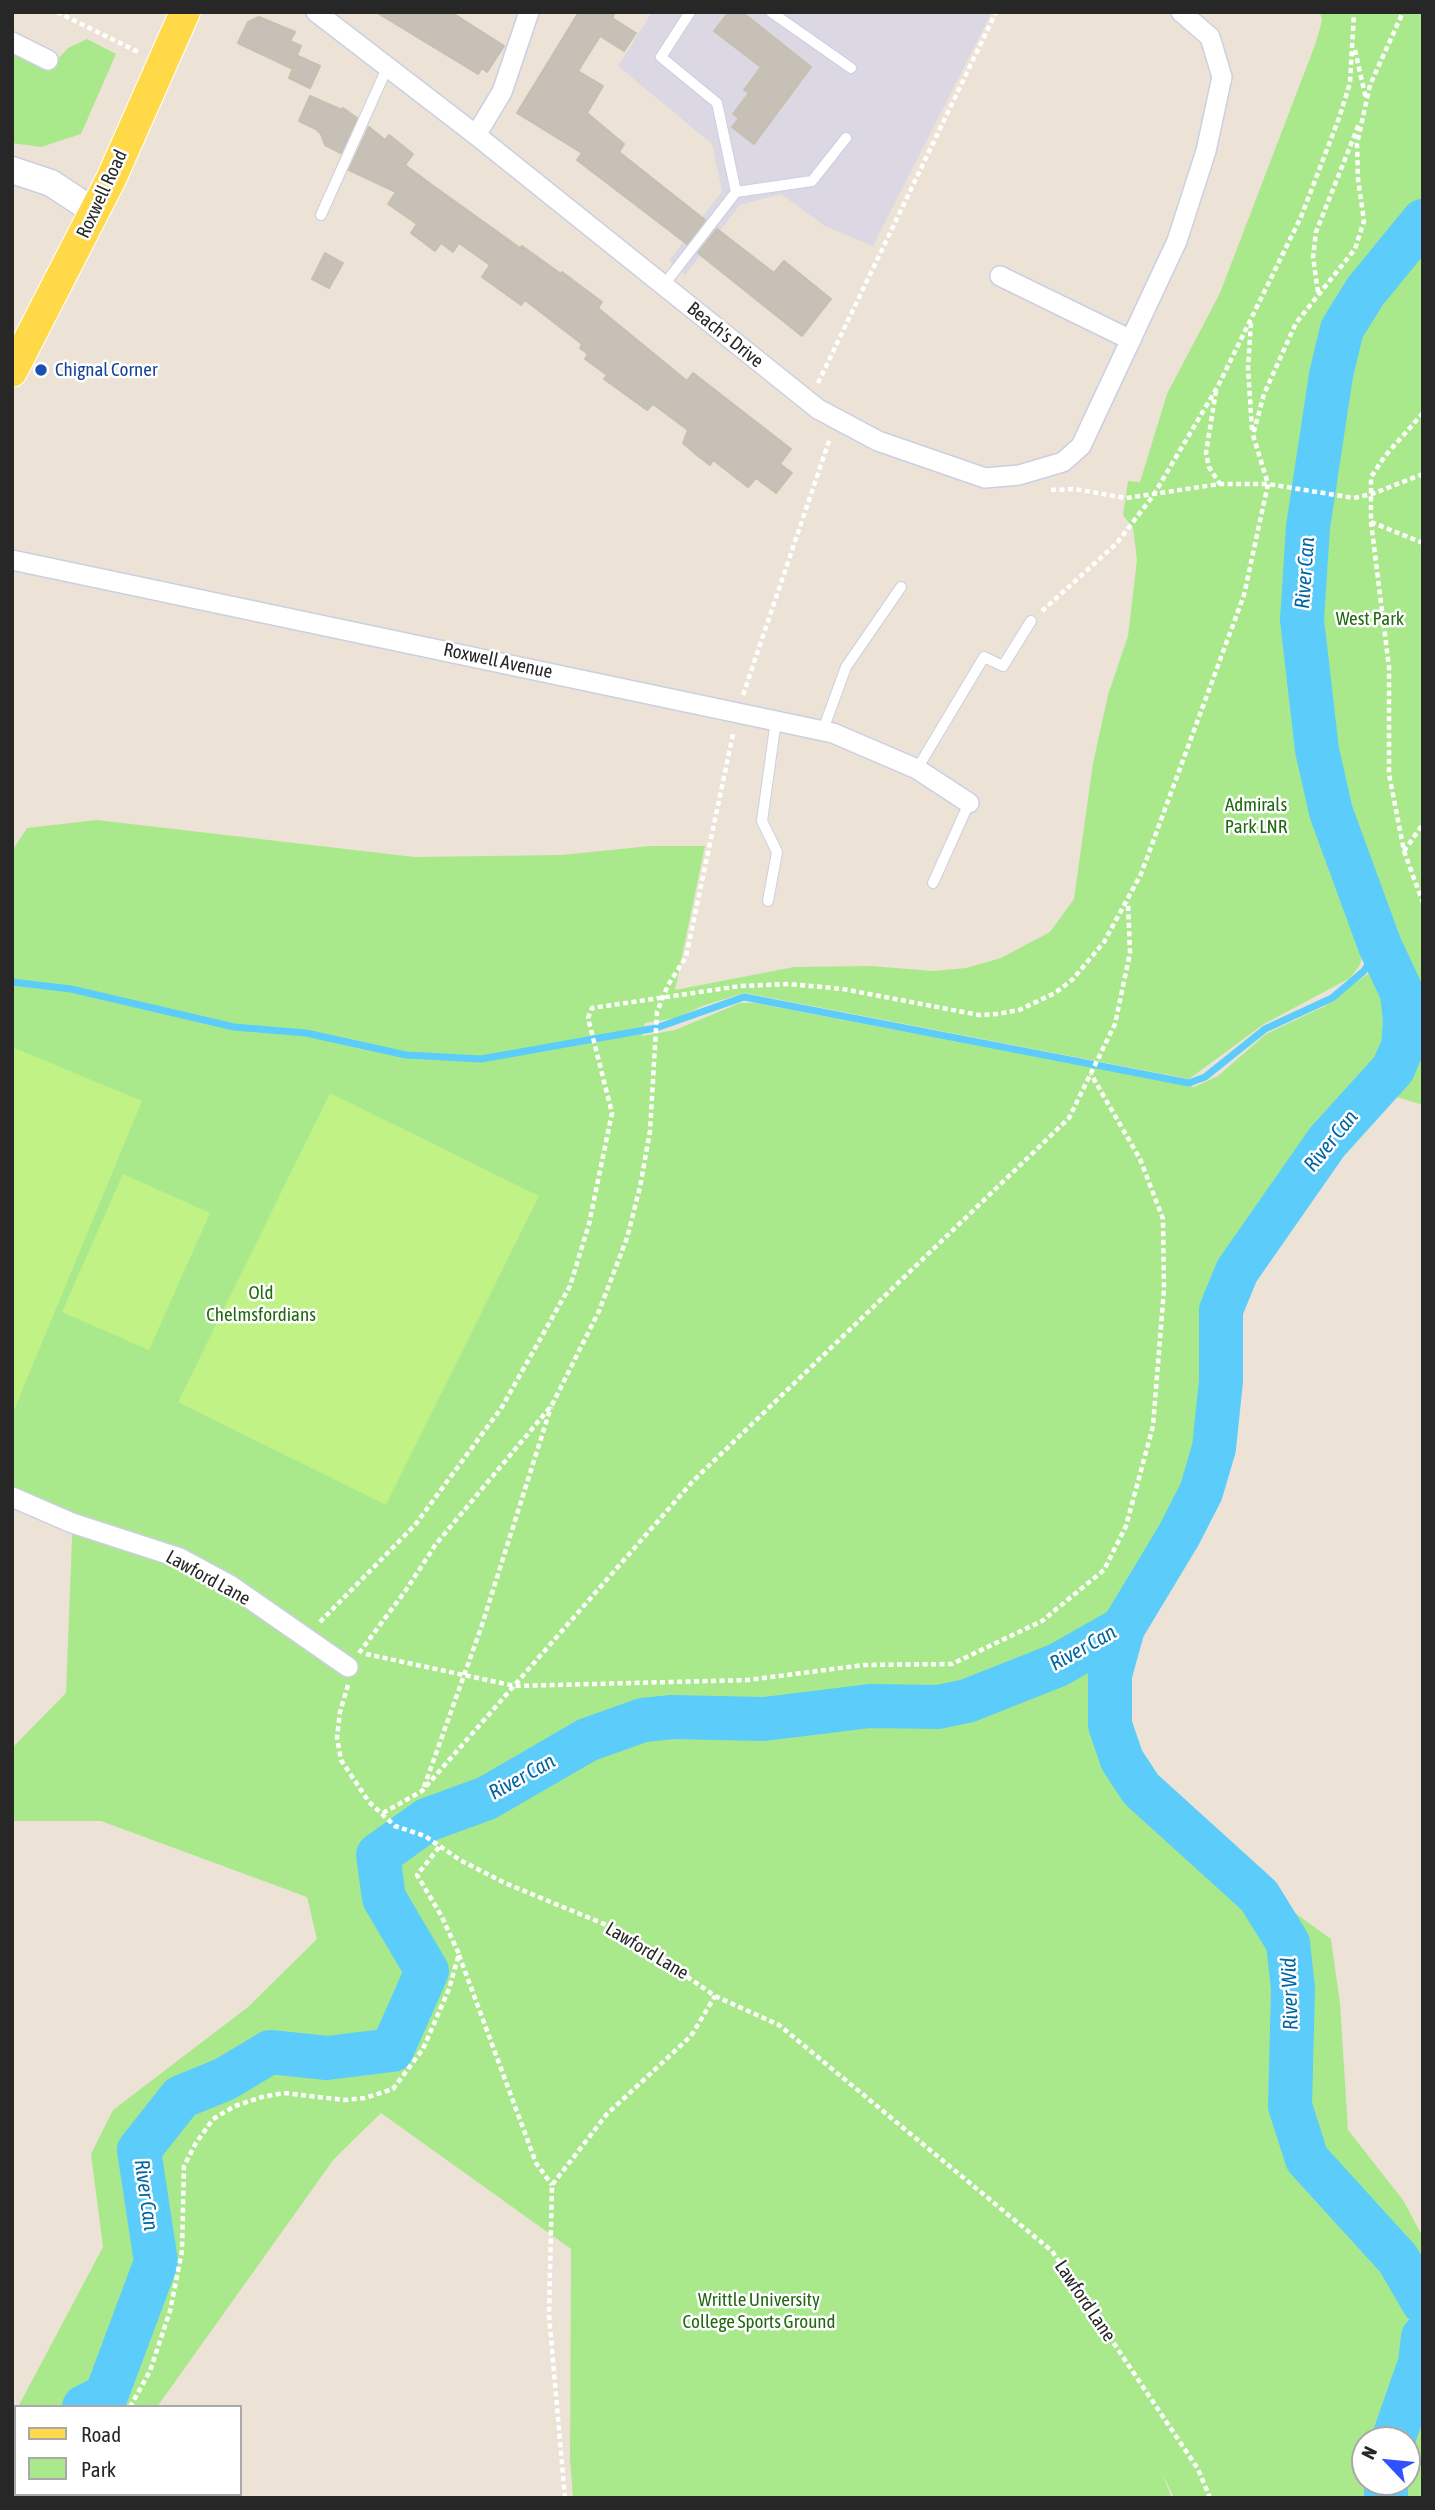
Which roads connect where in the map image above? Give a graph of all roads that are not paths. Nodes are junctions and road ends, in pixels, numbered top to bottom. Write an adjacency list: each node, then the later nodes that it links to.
1 (185, 12): 15 (main road, Roxwell Road)
2 (316, 12): 9 (street, Beach's Drive)
3 (529, 12): 11 (street)
4 (690, 12): 14 (lane)
5 (771, 12): 10 (lane)
6 (1181, 12): 19 (street, Beach's Drive)
7 (12, 42): 8 (street)
8 (48, 60)
9 (387, 68): 11 (street, Beach's Drive); 16 (lane)
10 (851, 68)
11 (476, 135): 18 (street, Beach's Drive)
12 (846, 138): 14 (lane)
13 (12, 170): 15 (street)
14 (736, 192): 18 (lane)
15 (96, 212): 20 (main road, Roxwell Road)
16 (321, 215)
17 (1000, 276): 19 (street)
18 (663, 286): 19 (street, Beach's Drive)
19 (1131, 340)
20 (12, 372)
21 (12, 560): 24 (street, Roxwell Avenue)
22 (901, 587): 25 (lane)
23 (1031, 621): 26 (lane)
24 (776, 720): 25 (street, Roxwell Avenue); 29 (lane)
25 (823, 730): 26 (street, Roxwell Avenue)
26 (917, 769): 27 (street, Roxwell Avenue)
27 (969, 803): 28 (lane)
28 (933, 883)
29 (768, 901)
30 (12, 1497): 31 (street, Lawford Lane)
31 (354, 1660)

